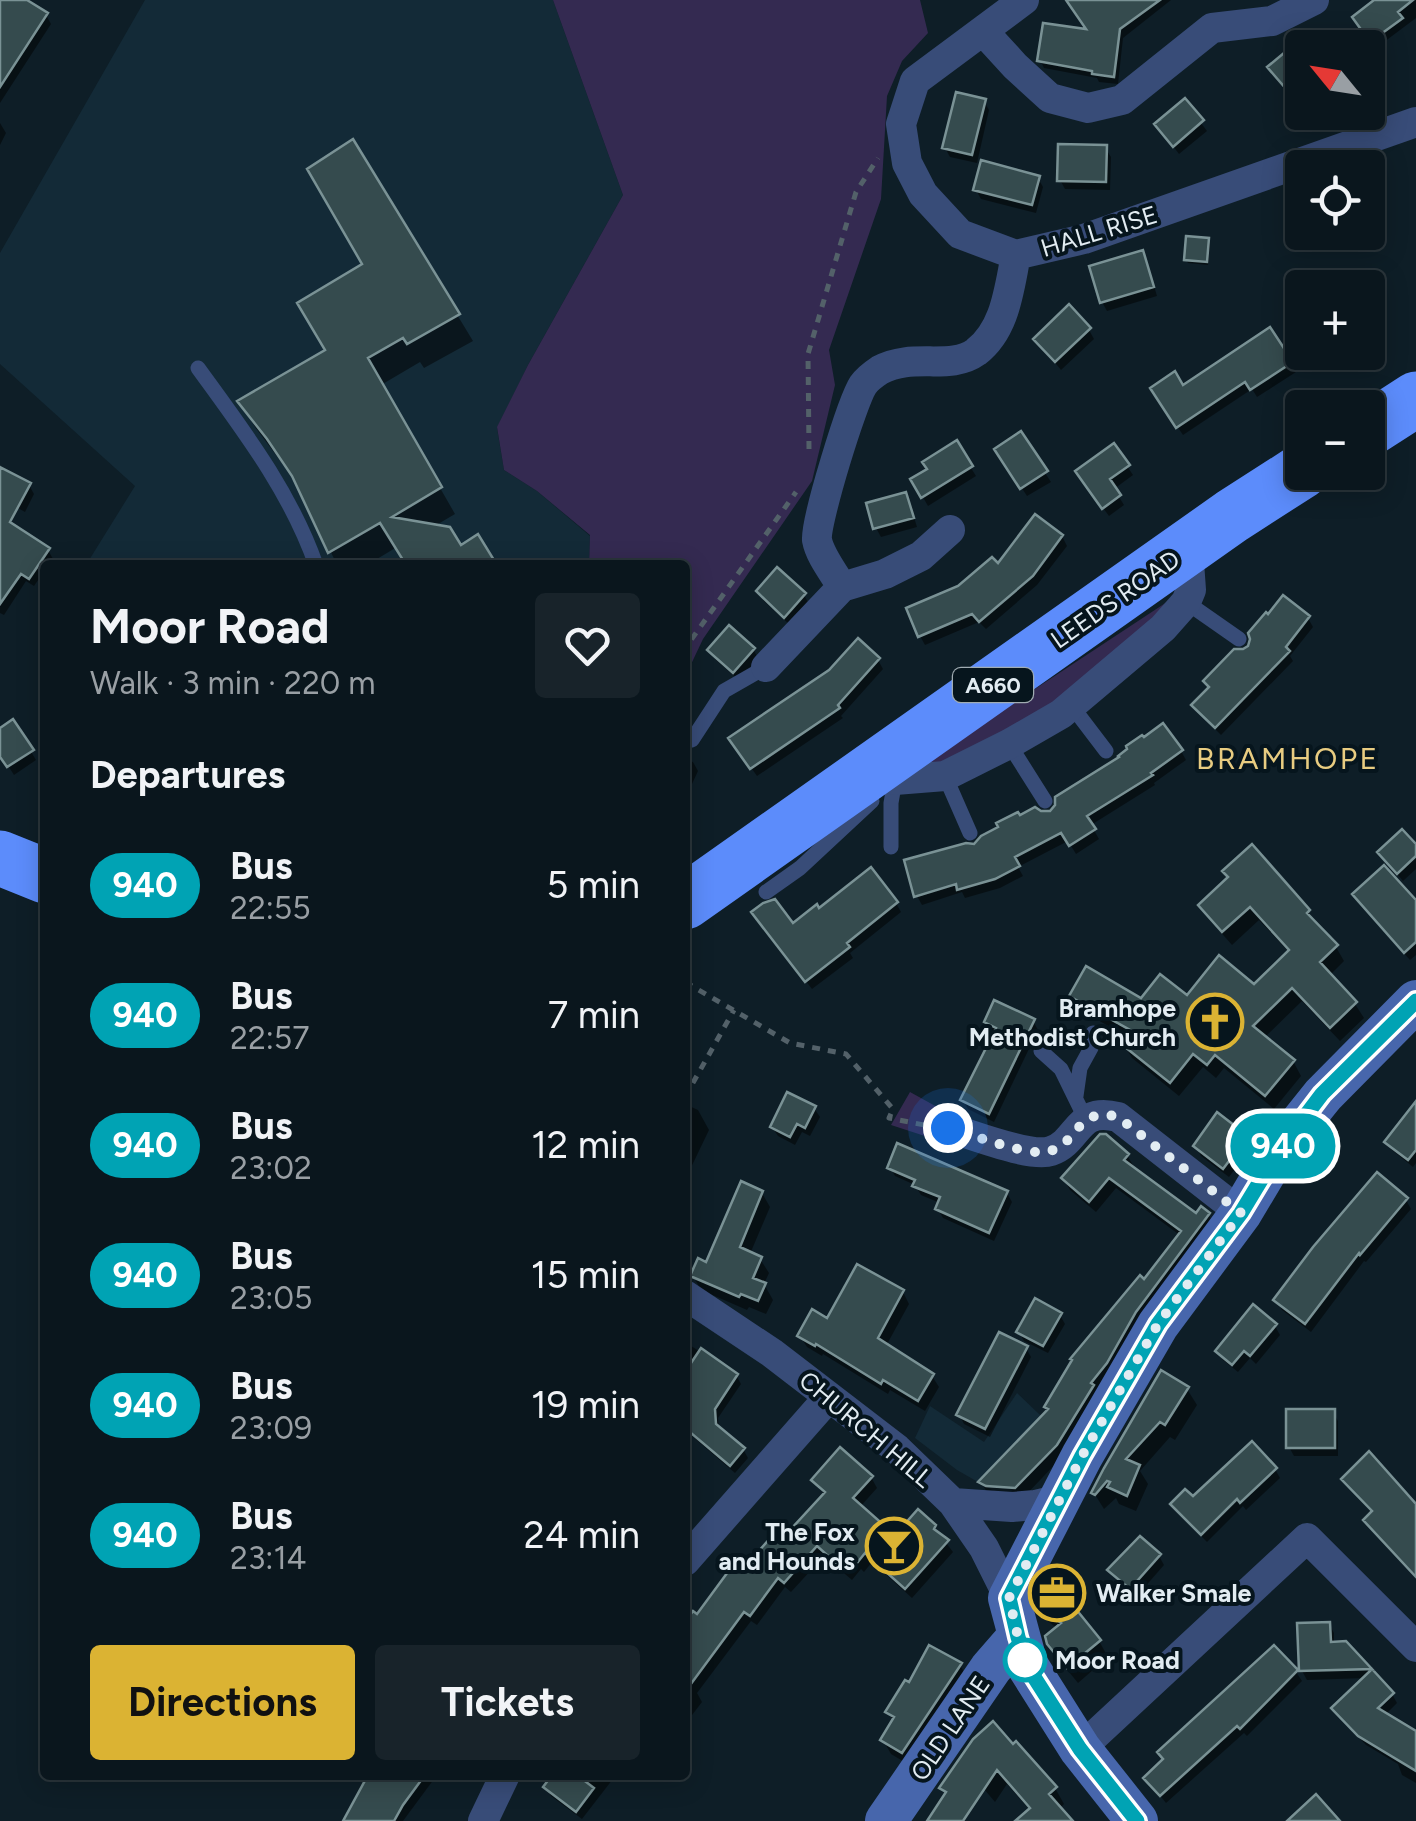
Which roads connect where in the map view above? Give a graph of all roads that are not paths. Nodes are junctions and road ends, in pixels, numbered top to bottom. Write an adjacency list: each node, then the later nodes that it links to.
1 (1024, 0): 3 (street)
2 (1314, 0): 3 (street)
3 (983, 31): 5 (street, HALL RISE)
4 (1416, 122): 5 (street, HALL RISE)
5 (1016, 254): 13 (street)
6 (198, 368): 12 (lane)
7 (1416, 399): 8 (highway)
8 (1385, 419)
9 (1285, 483): 11 (highway, LEEDS ROAD / A660)
10 (950, 530): 13 (street)
11 (1188, 548): 14 (street); 21 (highway, LEEDS ROAD / A660)
12 (314, 560)
13 (842, 588): 16 (street)
14 (1186, 602): 15 (lane); 17 (street)
15 (1239, 639)
16 (766, 667): 18 (lane)
17 (1071, 705): 19 (street); 20 (lane)
18 (692, 740)
19 (1009, 744): 22 (street); 23 (lane)
20 (1106, 751)
21 (885, 776): 22 (street); 25 (lane); 28 (lane); 29 (highway, LEEDS ROAD / A660)
22 (946, 776): 24 (lane)
23 (1045, 800)
24 (970, 833)
25 (891, 848)
26 (0, 858): 27 (highway)
27 (40, 874)
28 (766, 892)
29 (690, 899)
30 (1416, 1001): 35 (street, OLD LANE)
31 (1093, 1033): 33 (lane)
32 (1041, 1051): 33 (lane)
33 (1081, 1108): 34 (street); 35 (street)
34 (948, 1128)
35 (1241, 1213): 38 (street, OLD LANE)
36 (690, 1298): 37 (street, CHURCH HILL)
37 (828, 1397): 39 (street, CHURCH HILL); 40 (street)
38 (1060, 1498): 39 (street); 41 (street, OLD LANE)
39 (953, 1503): 41 (street, CHURCH HILL)
40 (690, 1555)
41 (1013, 1618): 43 (street); 46 (street, OLD LANE)
42 (1416, 1647): 43 (street)
43 (1080, 1749): 47 (street)
44 (504, 1780): 45 (street)
45 (483, 1821)
46 (886, 1821)
47 (1137, 1821)

